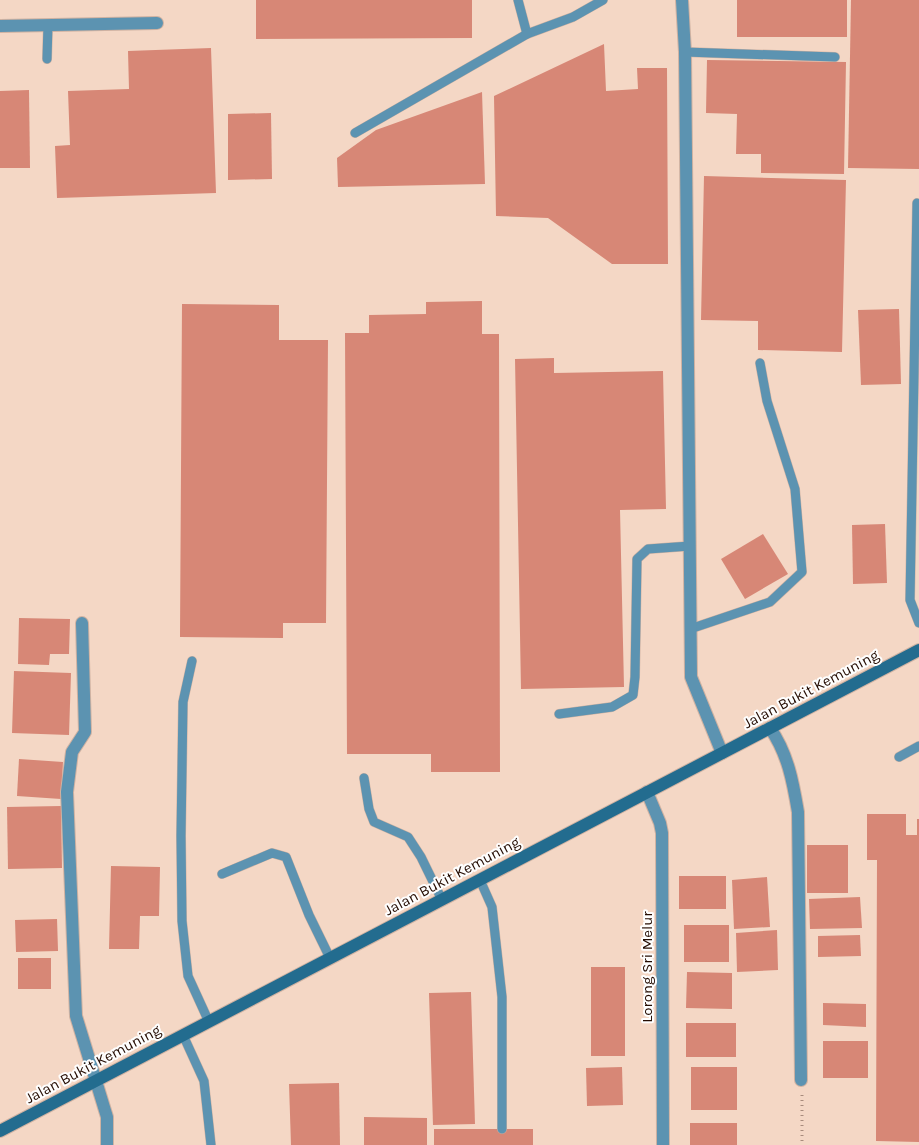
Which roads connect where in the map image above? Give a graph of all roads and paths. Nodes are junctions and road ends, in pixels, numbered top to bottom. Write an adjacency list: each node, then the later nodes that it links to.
1 (518, 0): 7 (lane)
2 (603, 0): 7 (lane)
3 (682, 0): 8 (street)
4 (157, 23): 5 (street)
5 (48, 25): 6 (street); 10 (lane)
6 (0, 26)
7 (527, 34): 11 (lane)
8 (685, 52): 9 (lane); 14 (street)
9 (835, 57)
10 (47, 59)
11 (355, 132)
12 (917, 202): 16 (lane)
13 (760, 363): 17 (lane)
14 (690, 546): 17 (street); 20 (lane)
15 (82, 623): 33 (street)
16 (919, 624)
17 (690, 629): 23 (street)
18 (919, 650): 21 (main road, Jalan Bukit Kemuning)
19 (192, 661): 31 (lane)
20 (559, 714)
21 (770, 728): 23 (main road, Jalan Bukit Kemuning); 34 (street)
22 (919, 746): 24 (lane)
23 (722, 753): 26 (main road, Jalan Bukit Kemuning)
24 (899, 757)
25 (364, 778): 29 (lane)
26 (647, 792): 28 (main road, Jalan Bukit Kemuning); 39 (street, Lorong Sri Melur)
27 (222, 874): 30 (lane)
28 (480, 880): 29 (main road, Jalan Bukit Kemuning); 35 (lane)
29 (442, 900): 30 (main road, Jalan Bukit Kemuning)
30 (330, 958): 31 (main road, Jalan Bukit Kemuning)
31 (209, 1022): 32 (main road, Jalan Bukit Kemuning)
32 (183, 1035): 33 (main road, Jalan Bukit Kemuning); 38 (lane)
33 (98, 1080): 36 (main road, Jalan Bukit Kemuning); 37 (street)
34 (801, 1080): 40 (path)
35 (502, 1129)
36 (0, 1131)
37 (107, 1145)
38 (211, 1145)
39 (663, 1145)
40 (802, 1145)

